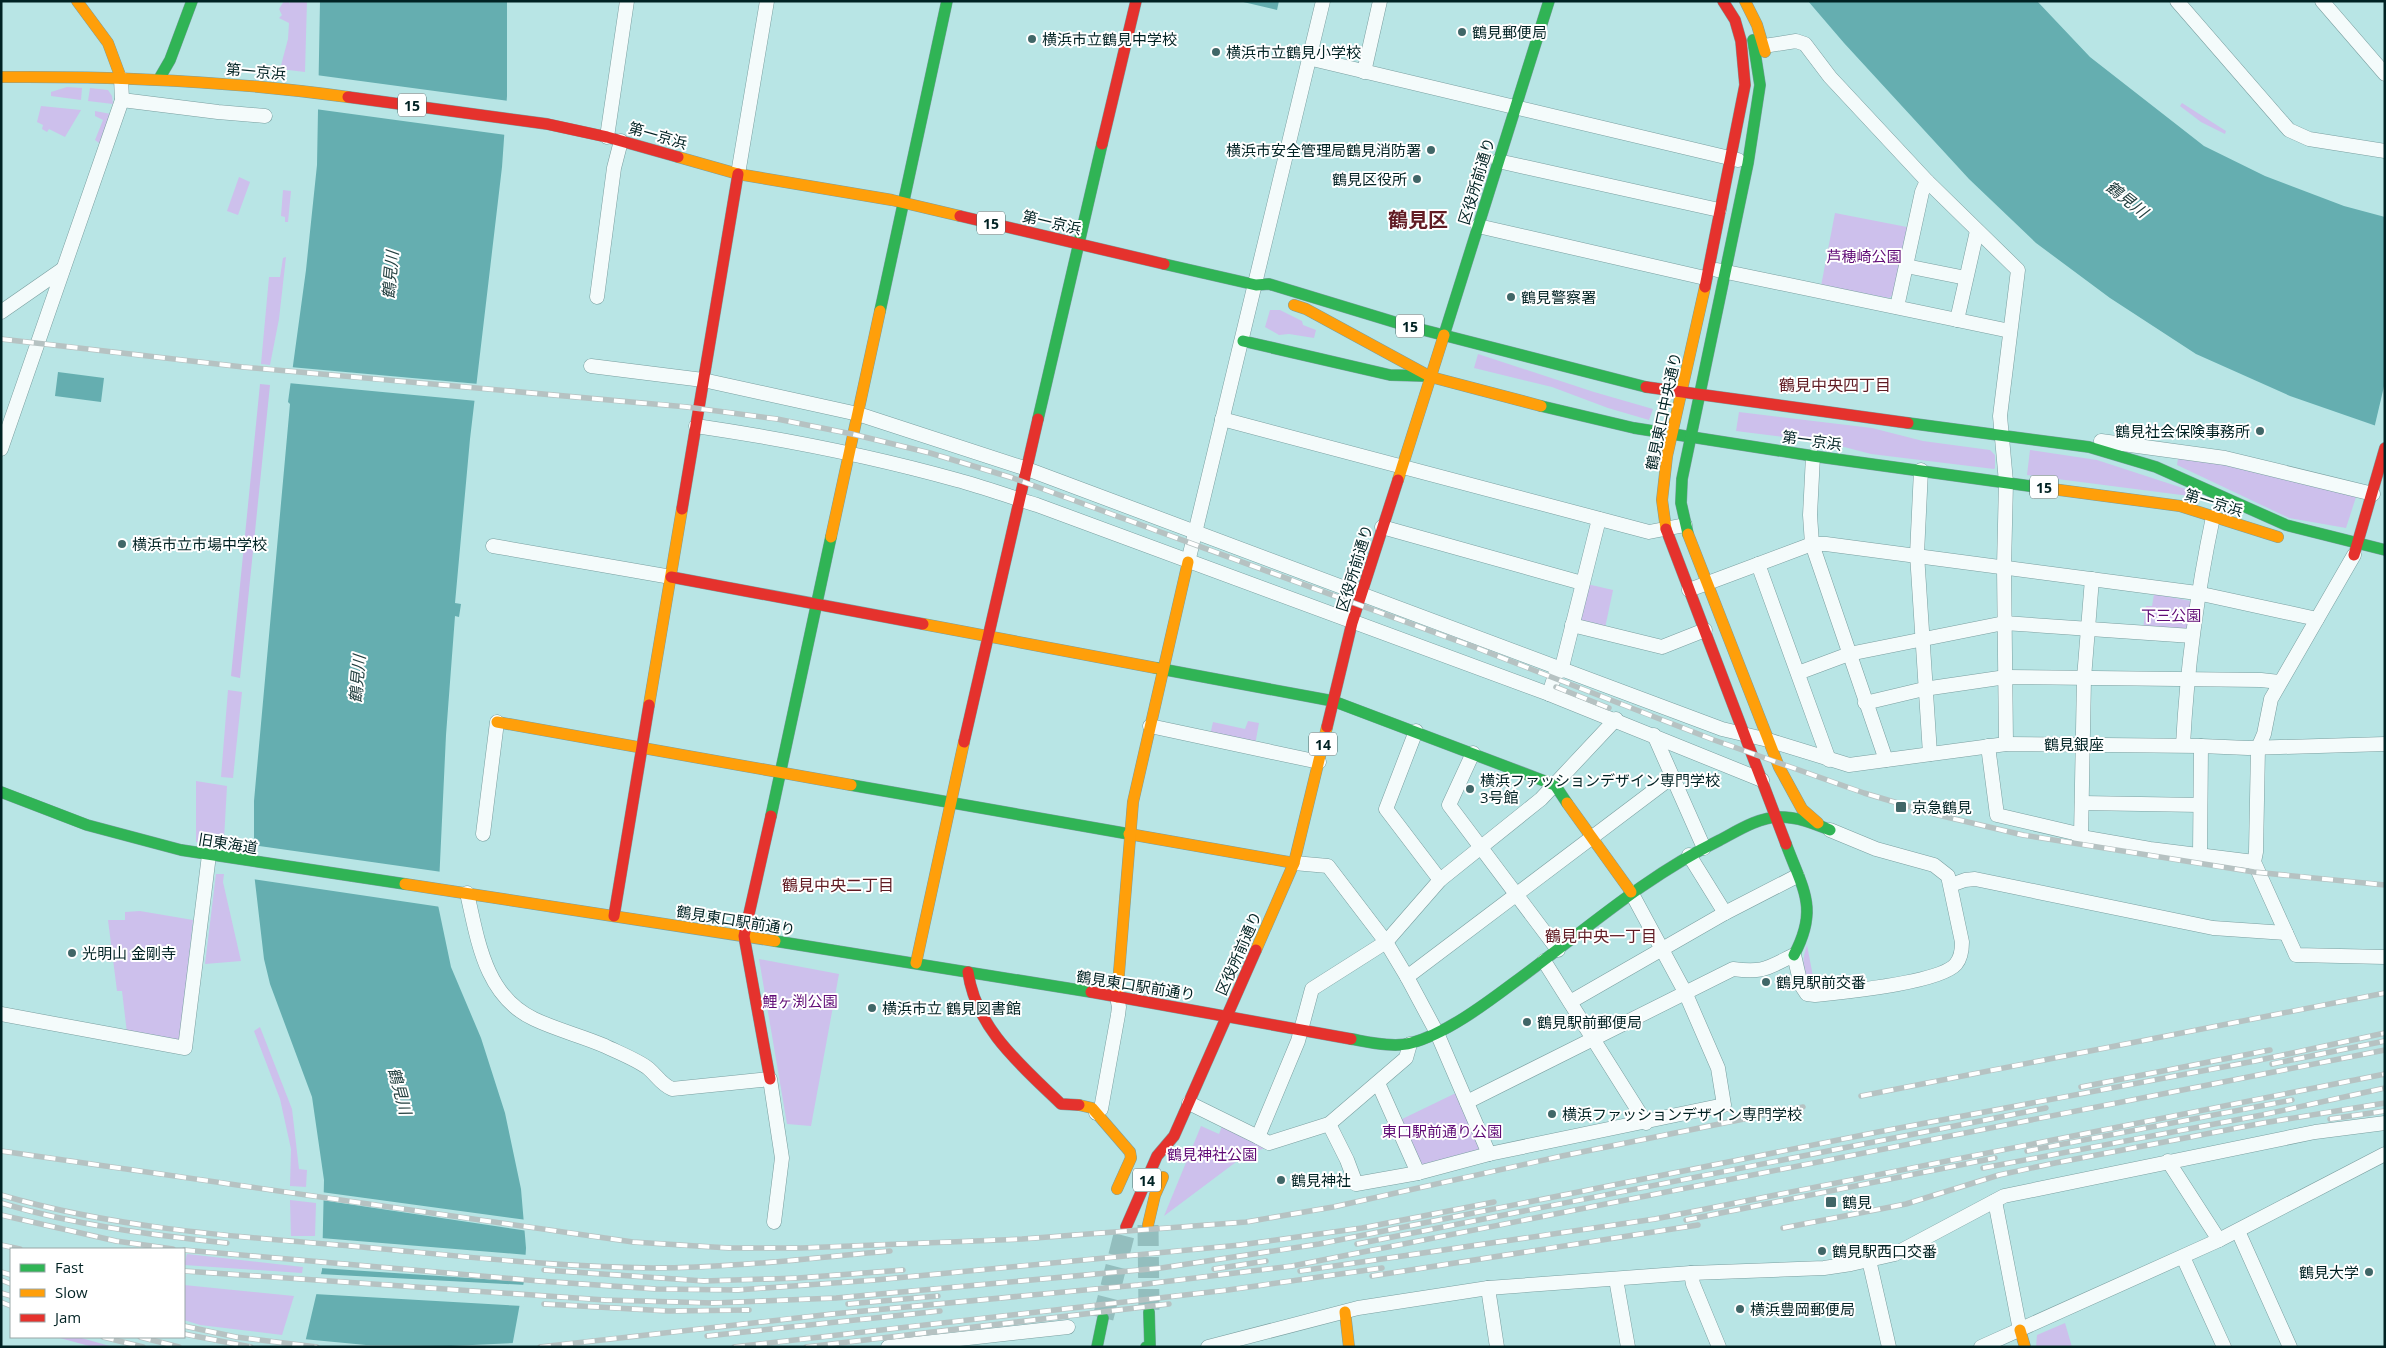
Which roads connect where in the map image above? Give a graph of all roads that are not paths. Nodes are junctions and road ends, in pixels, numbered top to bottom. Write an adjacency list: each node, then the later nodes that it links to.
1 (77, 1): 22 (main road)
2 (627, 1): 28 (street)
3 (768, 1): 33 (street)
4 (946, 1): 35 (main road)
5 (1136, 1): 39 (main road)
6 (1323, 1): 16 (street)
7 (1380, 1): 18 (street)
8 (1548, 1): 26 (main road, 区役所前通り)
9 (1723, 1): 30 (main road, 鶴見東口中央通り)
10 (1734, 1): 24 (main road)
11 (1745, 1): 15 (main road)
12 (2177, 1): 29 (street)
13 (2322, 1): 19 (street)
14 (189, 2): 23 (main road)
15 (1764, 46): 24 (main road); 34 (street)
16 (1308, 58): 18 (street); 45 (street)
17 (1, 69): 20 (main road, 第一京浜 / 15)
18 (1364, 72): 26 (street)
19 (2385, 74)
20 (42, 75): 21 (main road, 第一京浜 / 15); 22 (main road, 第一京浜 / 15)
21 (1, 77)
22 (121, 78): 23 (main road, 第一京浜 / 15); 25 (street)
23 (159, 79): 28 (main road, 第一京浜 / 15)
24 (1760, 85): 32 (main road)
25 (122, 100): 27 (street); 41 (street)
26 (1515, 108): 30 (street); 31 (main road, 区役所前通り)
27 (265, 116)
28 (614, 139): 33 (main road, 第一京浜 / 15); 47 (street)
29 (2385, 151)
30 (1730, 158): 32 (street); 36 (main road, 鶴見東口中央通り)
31 (1498, 161): 36 (street); 37 (main road, 区役所前通り)
32 (1748, 163): 42 (main road)
33 (738, 174): 35 (main road, 第一京浜 / 15); 57 (main road)
34 (1926, 181): 38 (street); 40 (street)
35 (902, 202): 39 (main road, 第一京浜 / 15); 60 (main road)
36 (1720, 210): 43 (main road, 鶴見東口中央通り)
37 (1478, 226): 43 (street); 53 (main road, 区役所前通り)
38 (1977, 232): 44 (street); 52 (street)
39 (1080, 243): 45 (main road, 第一京浜 / 15); 72 (main road)
40 (1906, 266): 44 (street); 49 (street)
41 (63, 269): 50 (street); 68 (street)
42 (1725, 272): 43 (street); 49 (street); 59 (main road)
43 (1706, 273): 58 (main road, 鶴見東口中央通り)
44 (1966, 278): 51 (street)
45 (1256, 285): 46 (main road); 53 (main road, 第一京浜 / 15); 54 (street)
46 (1266, 296)
47 (597, 297)
48 (1282, 301): 56 (main road, 第一京浜 / 15)
49 (1897, 307): 51 (street)
50 (1, 312)
51 (1957, 320): 52 (street)
52 (2010, 331): 64 (street)
53 (1444, 335): 56 (main road, 区役所前通り / 14); 58 (main road, 第一京浜 / 15)
54 (1242, 341): 56 (main road, 15); 61 (street)
55 (591, 366): 57 (street, 鶴見銀座)
56 (1431, 377): 63 (main road, 第一京浜 / 15); 71 (main road, 区役所前通り / 14)
57 (703, 380): 60 (street, 鶴見銀座); 62 (main road)
58 (1682, 393): 59 (main road, 第一京浜 / 15); 63 (main road, 鶴見東口中央通り)
59 (1699, 396): 64 (main road, 第一京浜 / 15); 65 (main road)
60 (858, 414): 69 (main road); 72 (street, 鶴見銀座)
61 (1222, 419): 71 (street); 82 (street)
62 (696, 426): 69 (street); 93 (main road)
63 (1671, 433): 65 (main road, 第一京浜 / 15); 81 (main road, 鶴見東口中央通り)
64 (2002, 435): 66 (main road, 第一京浜 / 15); 74 (street)
65 (1691, 436): 70 (main road, 第一京浜 / 15); 79 (main road)
66 (2025, 438): 75 (street); 88 (main road, 第一京浜 / 15)
67 (2385, 448): 75 (main road)
68 (1, 449)
69 (849, 453): 76 (street); 100 (main road)
70 (1813, 456): 73 (main road, 第一京浜 / 15); 84 (street)
71 (1401, 466): 78 (street); 80 (main road, 区役所前通り / 14)
72 (1027, 469): 76 (main road); 82 (street, 鶴見銀座)
73 (1921, 470): 74 (main road, 第一京浜 / 15); 89 (street)
74 (2006, 482): 77 (main road, 第一京浜 / 15); 92 (street)
75 (2372, 494): 88 (main road)
76 (1020, 500): 90 (street); 107 (main road)
77 (2213, 516): 83 (main road, 第一京浜 / 15); 98 (street)
78 (1599, 518): 81 (street); 95 (street)
79 (1685, 525): 81 (street); 96 (main road)
80 (1382, 527): 95 (street); 99 (main road, 区役所前通り / 14)
81 (1666, 529): 97 (main road, 鶴見東口中央通り)
82 (1194, 533): 90 (street); 99 (street, 鶴見銀座)
83 (2289, 539)
84 (1812, 544): 89 (street); 91 (street); 110 (street)
85 (493, 546): 93 (street)
86 (2385, 550): 88 (main road, 第一京浜 / 15)
87 (2340, 552): 88 (main road, 第一京浜 / 15)
88 (2358, 552): 101 (street)
89 (1917, 554): 92 (street); 109 (street)
90 (1188, 562): 102 (street); 111 (main road)
91 (1758, 564): 96 (street); 113 (street)
92 (2004, 567): 94 (street); 103 (street)
93 (671, 577): 100 (main road); 135 (main road)
94 (2092, 579): 98 (street); 105 (street)
95 (1582, 583): 104 (street)
96 (1706, 583): 97 (street); 128 (main road)
97 (1689, 590): 106 (main road, 鶴見東口中央通り)
98 (2197, 593): 101 (street); 108 (street)
99 (1361, 595): 102 (main road, 区役所前通り / 14); 112 (street, 鶴見銀座)
100 (816, 604): 107 (main road); 143 (main road)
101 (2317, 619): 117 (street)
102 (1352, 623): 119 (street); 120 (main road, 区役所前通り / 14)
103 (2004, 623): 105 (street); 109 (street); 114 (street)
104 (1572, 625): 106 (street); 112 (street)
105 (2088, 629): 108 (street); 115 (street)
106 (1705, 630): 127 (main road, 鶴見東口中央通り)
107 (988, 636): 111 (main road); 148 (main road)
108 (2192, 636): 116 (street)
109 (1922, 639): 110 (street); 118 (street)
110 (1849, 654): 113 (street); 121 (street)
111 (1163, 668): 120 (main road); 124 (main road)
112 (1559, 670): 119 (street); 127 (street, 鶴見銀座)
113 (1798, 673): 139 (street)
114 (2006, 678): 115 (street); 118 (street); 129 (street)
115 (2084, 678): 116 (street); 130 (street)
116 (2186, 679): 117 (street); 132 (street)
117 (2279, 682): 136 (street)
118 (1924, 688): 121 (street); 138 (street)
119 (1549, 694): 122 (street)
120 (1333, 701): 125 (main road); 141 (main road, 区役所前通り / 14)
121 (1865, 703): 140 (street)
122 (1616, 720): 126 (street); 146 (street)
123 (497, 722): 135 (main road); 154 (street)
124 (1150, 726): 141 (street); 153 (main road)
125 (1416, 731): 137 (main road); 165 (street)
126 (1654, 735): 144 (street); 145 (street)
127 (1745, 735): 128 (street, 鶴見銀座); 145 (main road, 鶴見東口中央通り)
128 (1768, 740): 139 (street, 鶴見銀座); 142 (main road)
129 (2006, 744): 130 (street, 鶴見銀座); 133 (street, 鶴見銀座)
130 (2082, 744): 132 (street, 鶴見銀座); 149 (street)
131 (2385, 744): 136 (street, 鶴見銀座)
132 (2183, 745): 134 (street, 鶴見銀座)
133 (1988, 746): 138 (street, 鶴見銀座); 156 (street)
134 (2201, 746): 136 (street, 鶴見銀座); 150 (street)
135 (641, 747): 143 (main road); 171 (main road)
136 (2258, 748): 162 (street)
137 (1472, 753): 146 (main road); 157 (street)
138 (1930, 754): 140 (street, 鶴見銀座)
139 (1829, 760): 140 (street, 鶴見銀座)
140 (1886, 760)
141 (1319, 762): 163 (main road, 区役所前通り / 14)
142 (1779, 767): 151 (main road); 152 (main road)
143 (781, 771): 148 (main road); 173 (main road)
144 (1672, 777): 155 (street); 158 (street)
145 (1762, 780): 151 (main road, 鶴見東口中央通り)
146 (1555, 785): 155 (main road); 157 (street)
147 (1, 792): 159 (main road, 旧東海道)
148 (950, 801): 153 (main road); 180 (main road)
149 (2082, 803): 150 (street); 156 (street)
150 (2200, 805): 161 (street)
151 (1777, 816): 152 (main road); 158 (main road, 鶴見東口駅前通り); 164 (main road, 鶴見東口中央通り)
152 (1830, 830): 166 (street)
153 (1131, 832): 163 (main road); 184 (main road)
154 (483, 834)
155 (1591, 836): 167 (main road); 169 (street)
156 (2081, 836): 161 (street)
157 (1479, 847): 165 (street); 169 (street)
158 (1704, 848): 160 (main road, 鶴見東口駅前通り)
159 (209, 855): 168 (main road, 旧東海道); 186 (street)
160 (1690, 855): 167 (main road, 鶴見東口駅前通り); 170 (street)
161 (2200, 855): 162 (street)
162 (2254, 862): 172 (street)
163 (1294, 863): 174 (street); 187 (main road, 区役所前通り / 14)
164 (1797, 876): 170 (street); 177 (main road, 鶴見東口中央通り)
165 (1440, 880): 174 (street)
166 (1952, 885): 172 (street); 177 (street)
167 (1630, 892): 175 (street); 176 (main road, 鶴見東口駅前通り)
168 (462, 893): 171 (main road, 鶴見東口駅前通り); 192 (street)
169 (1516, 894): 176 (street); 182 (street)
170 (1725, 913): 175 (street)
171 (614, 916): 173 (main road, 鶴見東口駅前通り)
172 (2286, 933): 178 (street)
173 (744, 936): 180 (main road, 鶴見東口駅前通り); 192 (main road)
174 (1386, 942): 182 (street); 188 (street)
175 (1663, 949): 183 (street); 185 (street)
176 (1558, 950): 179 (main road, 鶴見東口駅前通り)
177 (1794, 955): 183 (street)
178 (2385, 957)
179 (1544, 961): 185 (street); 189 (main road, 鶴見東口駅前通り)
180 (916, 963): 181 (main road, 鶴見東口駅前通り)
181 (968, 972): 184 (main road, 鶴見東口駅前通り); 196 (main road)
182 (1407, 977): 189 (street)
183 (1685, 992): 190 (street); 197 (street)
184 (1117, 997): 187 (main road, 鶴見東口駅前通り); 196 (street)
185 (1570, 1002): 190 (street)
186 (1, 1014)
187 (1227, 1015): 188 (main road, 鶴見東口駅前通り); 195 (main road, 区役所前通り / 14)
188 (1301, 1030): 191 (main road, 鶴見東口駅前通り); 201 (street)
189 (1437, 1032): 191 (main road, 鶴見東口駅前通り); 194 (street)
190 (1592, 1040): 194 (street); 197 (street)
191 (1410, 1044): 193 (street)
192 (770, 1079): 208 (street)
193 (1378, 1083): 199 (street); 205 (street)
194 (1467, 1102): 202 (street)
195 (1189, 1103): 200 (main road, 区役所前通り / 14); 201 (street)
196 (1096, 1113): 206 (main road)
197 (1646, 1123): 202 (street)
198 (2385, 1123): 204 (street)
199 (1328, 1124): 201 (street); 205 (street)
200 (1174, 1136): 209 (main road, 区役所前通り / 14); 210 (main road, 区役所前通り / 14)
201 (1258, 1137)
202 (1489, 1154): 205 (street)
203 (2385, 1154): 211 (street)
204 (2168, 1162): 207 (street); 212 (street)
205 (1418, 1173)
206 (1117, 1189)
207 (1995, 1201): 214 (street); 222 (street)
208 (774, 1222)
209 (1148, 1225)
210 (1126, 1227)
211 (2238, 1231): 212 (street); 236 (street)
212 (2219, 1240): 213 (street)
213 (2183, 1257): 222 (street); 235 (street)
214 (1869, 1260): 215 (street); 232 (street)
215 (1691, 1273): 216 (street); 231 (street)
216 (1616, 1279): 217 (street); 230 (street)
217 (1488, 1288): 219 (street); 229 (street)
218 (1149, 1312): 225 (main road)
219 (1345, 1312): 227 (street); 228 (main road)
220 (1103, 1318): 226 (main road)
221 (1068, 1327): 223 (street)
222 (2020, 1330): 233 (street); 234 (main road)
223 (978, 1342): 224 (street)
224 (895, 1346)
225 (1149, 1346)
226 (1097, 1347)
227 (1208, 1347)
228 (1350, 1347)
229 (1497, 1347)
230 (1628, 1347)
231 (1719, 1347)
232 (1889, 1347)
233 (1981, 1347)
234 (2025, 1347)
235 (2224, 1347)
236 (2290, 1347)

